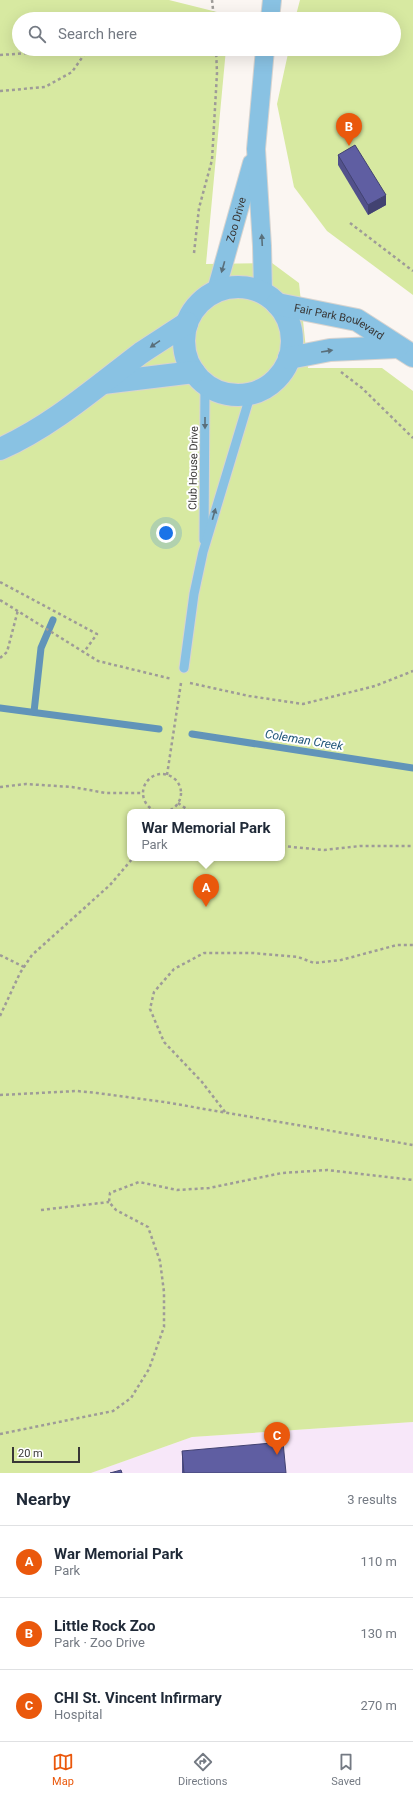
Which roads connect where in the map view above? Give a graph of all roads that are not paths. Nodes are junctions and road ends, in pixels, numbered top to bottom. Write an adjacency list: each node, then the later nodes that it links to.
1 (272, 0): 2 (street)
2 (271, 12)
3 (264, 56): 4 (street, Zoo Drive)
4 (256, 149): 5 (street, Zoo Drive, one-way to 5); 6 (street, Zoo Drive, one-way to 4)
5 (216, 291): 6 (street, Fair Park Boulevard); 7 (street, Fair Park Boulevard)
6 (270, 299): 8 (street, Fair Park Boulevard); 9 (street, Fair Park Boulevard)
7 (187, 323): 10 (street, Fair Park Boulevard); 11 (street, Fair Park Boulevard, one-way to 11)
8 (405, 351): 9 (street, Fair Park Boulevard, one-way to 8)
9 (289, 358): 12 (street, Fair Park Boulevard)
10 (199, 378): 11 (street, Fair Park Boulevard); 12 (street, Fair Park Boulevard); 14 (lane, Club House Drive, one-way to 14)
11 (104, 384): 13 (street, Fair Park Boulevard)
12 (251, 393): 14 (lane, Club House Drive, one-way to 12)
13 (0, 449)
14 (203, 552): 15 (lane, Club House Drive)
15 (184, 668)

